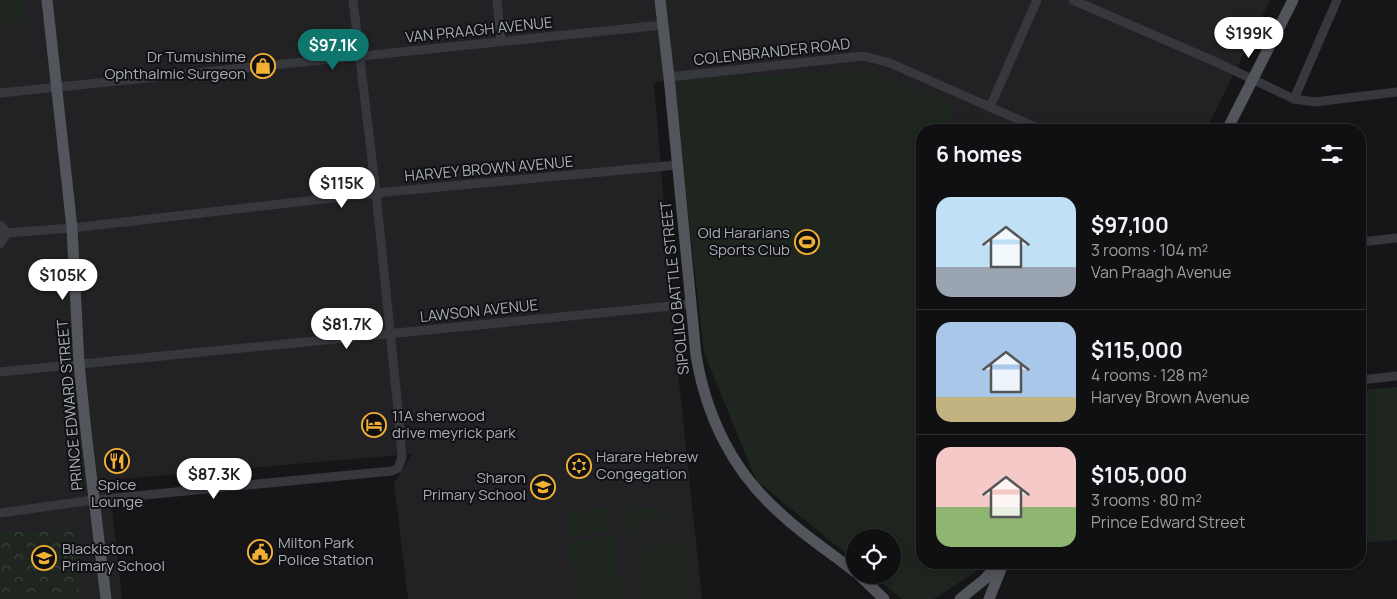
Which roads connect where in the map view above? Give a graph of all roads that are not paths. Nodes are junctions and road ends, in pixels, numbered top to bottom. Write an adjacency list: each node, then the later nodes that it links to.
1 (46, 0): 14 (main road, PRINCE EDWARD STREET)
2 (353, 0): 11 (street)
3 (498, 0): 10 (street)
4 (660, 0): 9 (main road, SIPOLILO BATTLE STREET)
5 (1037, 0): 18 (street)
6 (1073, 0): 13 (street)
7 (1293, 0): 13 (main road)
8 (1337, 0): 17 (street)
9 (663, 24): 10 (street, VAN PRAAGH AVENUE); 12 (main road, SIPOLILO BATTLE STREET)
10 (501, 41): 11 (street, VAN PRAAGH AVENUE)
11 (359, 56): 14 (street, VAN PRAAGH AVENUE); 22 (street)
12 (670, 77): 18 (street, COLENBRANDER ROAD); 21 (main road, SIPOLILO BATTLE STREET)
13 (1254, 79): 17 (street); 20 (main road)
14 (56, 87): 16 (street, VAN PRAAGH AVENUE); 23 (main road, PRINCE EDWARD STREET)
15 (1397, 92): 17 (street)
16 (0, 93)
17 (1294, 99)
18 (990, 107): 19 (street, COLENBRANDER ROAD)
19 (1028, 124)
20 (1230, 124)
21 (677, 165): 22 (street, HARVEY BROWN AVENUE); 28 (main road, SIPOLILO BATTLE STREET)
22 (376, 193): 23 (street, HARVEY BROWN AVENUE); 29 (street)
23 (72, 228): 24 (street, HARVEY BROWN AVENUE); 30 (main road, PRINCE EDWARD STREET)
24 (2, 229): 27 (street, HARVEY BROWN AVENUE)
25 (1397, 238): 26 (street)
26 (1366, 241)
27 (0, 244)
28 (692, 304): 29 (street, LAWSON AVENUE); 36 (main road, SIPOLILO BATTLE STREET)
29 (390, 333): 30 (street, LAWSON AVENUE); 34 (street)
30 (79, 364): 31 (street, LAWSON AVENUE); 34 (main road, PRINCE EDWARD STREET)
31 (0, 372)
32 (1397, 376): 33 (street)
33 (1366, 379)
34 (93, 500): 35 (street); 40 (main road, PRINCE EDWARD STREET)
35 (0, 513)
36 (846, 565)
37 (995, 569): 42 (main road)
38 (1000, 569): 43 (main road)
39 (868, 584): 41 (main road)
40 (106, 599)
41 (884, 599)
42 (960, 599)
43 (989, 599)

